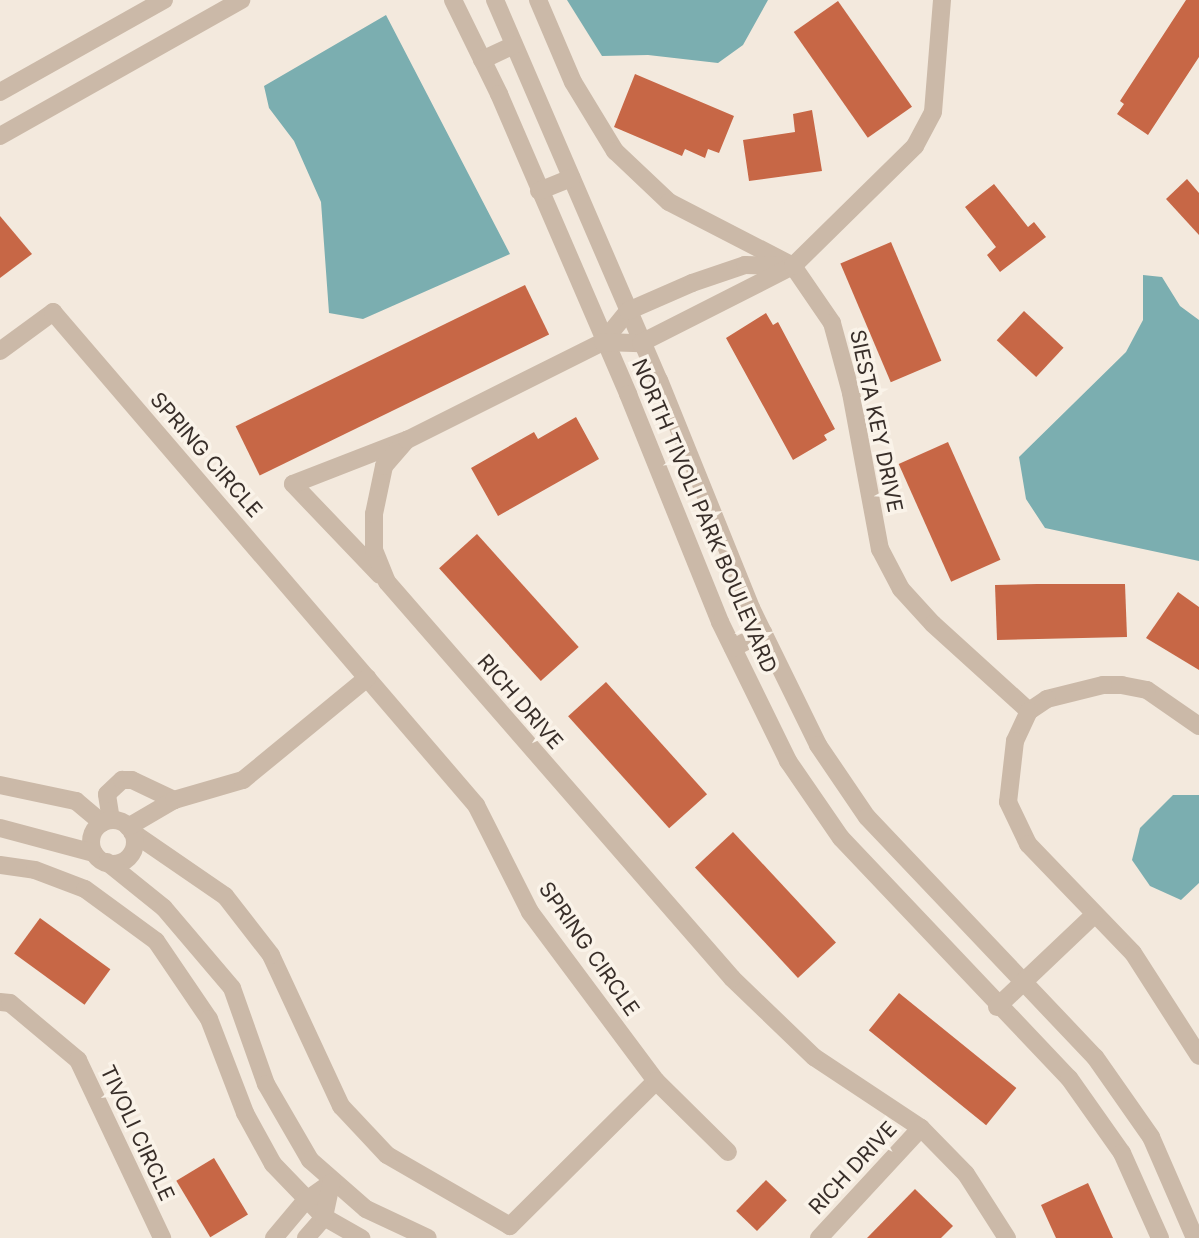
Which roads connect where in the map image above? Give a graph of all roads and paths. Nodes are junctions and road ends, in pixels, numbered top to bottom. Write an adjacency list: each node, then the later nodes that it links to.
1 (164, 0): 9 (street)
2 (242, 0): 10 (street)
3 (453, 0): 8 (street, NORTH TIVOLI PARK BOULEVARD)
4 (495, 0): 7 (street, NORTH TIVOLI PARK BOULEVARD)
5 (538, 0): 13 (street, SIESTA KEY DRIVE)
6 (942, 0): 13 (street)
7 (514, 45): 8 (street); 11 (street, NORTH TIVOLI PARK BOULEVARD)
8 (482, 60): 12 (street, NORTH TIVOLI PARK BOULEVARD)
9 (0, 92)
10 (0, 136)
11 (570, 178): 12 (street); 14 (street, NORTH TIVOLI PARK BOULEVARD)
12 (539, 191): 15 (street, NORTH TIVOLI PARK BOULEVARD)
13 (793, 266): 14 (street); 16 (street); 23 (street, SIESTA KEY DRIVE)
14 (628, 311): 15 (street); 16 (street, NORTH TIVOLI PARK BOULEVARD)
15 (603, 342): 16 (street, RICH DRIVE); 18 (street, RICH DRIVE); 21 (street, NORTH TIVOLI PARK BOULEVARD)
16 (641, 343): 20 (street, NORTH TIVOLI PARK BOULEVARD)
17 (0, 351): 22 (street, SPRING CIRCLE)
18 (407, 440): 19 (street, RICH DRIVE); 19 (street)
19 (387, 582): 39 (street, RICH DRIVE)
20 (763, 633): 21 (street); 34 (street, NORTH TIVOLI PARK BOULEVARD)
21 (733, 648): 36 (street, NORTH TIVOLI PARK BOULEVARD)
22 (367, 678): 26 (street); 38 (street, SPRING CIRCLE)
23 (1029, 711): 24 (street); 33 (street)
24 (1199, 726)
25 (0, 785): 27 (street)
26 (174, 800): 27 (street); 29 (street)
27 (107, 821): 29 (street); 30 (street)
28 (0, 828): 30 (street)
29 (130, 830): 30 (street); 44 (street)
30 (101, 858): 32 (street); 41 (street)
31 (0, 865): 32 (street)
32 (85, 888): 42 (street)
33 (1094, 915): 34 (street); 37 (street)
34 (1021, 984): 36 (street); 53 (street, NORTH TIVOLI PARK BOULEVARD)
35 (0, 1002): 45 (street, TIVOLI CIRCLE)
36 (997, 1007): 52 (street, NORTH TIVOLI PARK BOULEVARD)
37 (1199, 1056)
38 (656, 1081): 40 (street, SPRING CIRCLE); 44 (street)
39 (921, 1128): 50 (street, RICH DRIVE); 51 (street, RICH DRIVE)
40 (728, 1152)
41 (331, 1183): 42 (street); 43 (street); 49 (street)
42 (305, 1201): 43 (street); 46 (street)
43 (324, 1217): 47 (street); 48 (street)
44 (507, 1232)
45 (162, 1238)
46 (274, 1238)
47 (306, 1238)
48 (361, 1238)
49 (428, 1238)
50 (819, 1238)
51 (1007, 1238)
52 (1160, 1238)
53 (1195, 1238)

